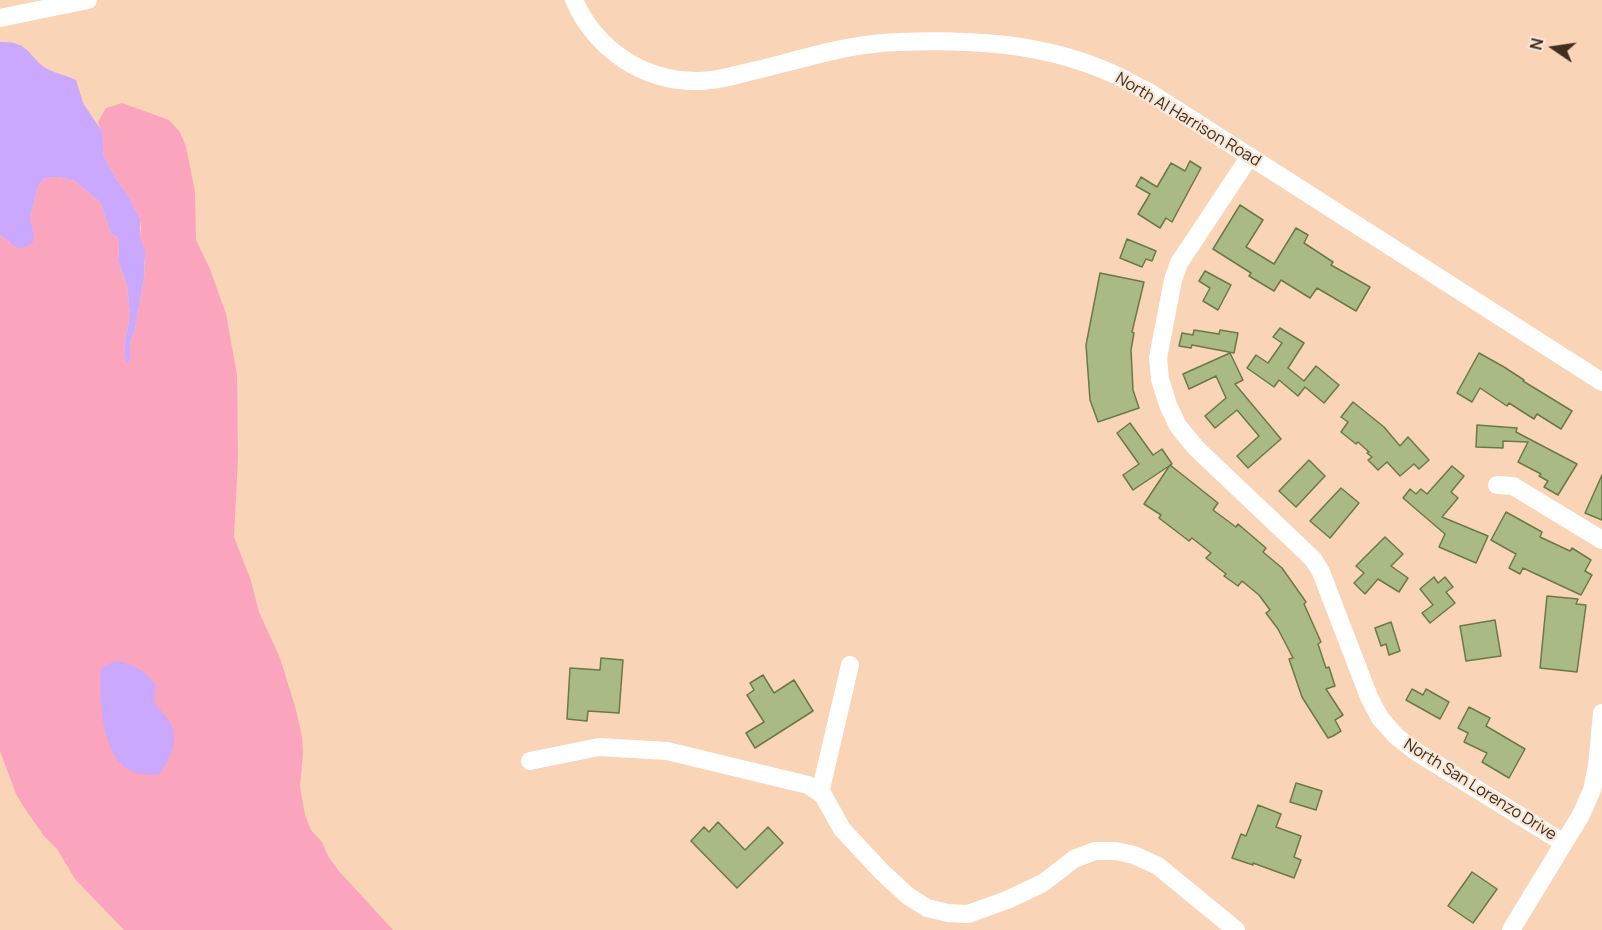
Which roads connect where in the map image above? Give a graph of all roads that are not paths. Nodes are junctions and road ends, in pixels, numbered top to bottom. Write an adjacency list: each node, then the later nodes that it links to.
1 (88, 0): 3 (street)
2 (574, 0): 4 (street, North Al Harrison Road)
3 (0, 18)
4 (1250, 156): 5 (street, North Al Harrison Road); 12 (street, North San Lorenzo Drive)
5 (1602, 382)
6 (1497, 485): 7 (street)
7 (1602, 540)
8 (850, 665): 11 (street)
9 (1602, 713): 12 (street)
10 (530, 761): 11 (street)
11 (820, 793): 13 (street)
12 (1564, 843): 14 (street)
13 (1236, 930)
14 (1511, 930)

